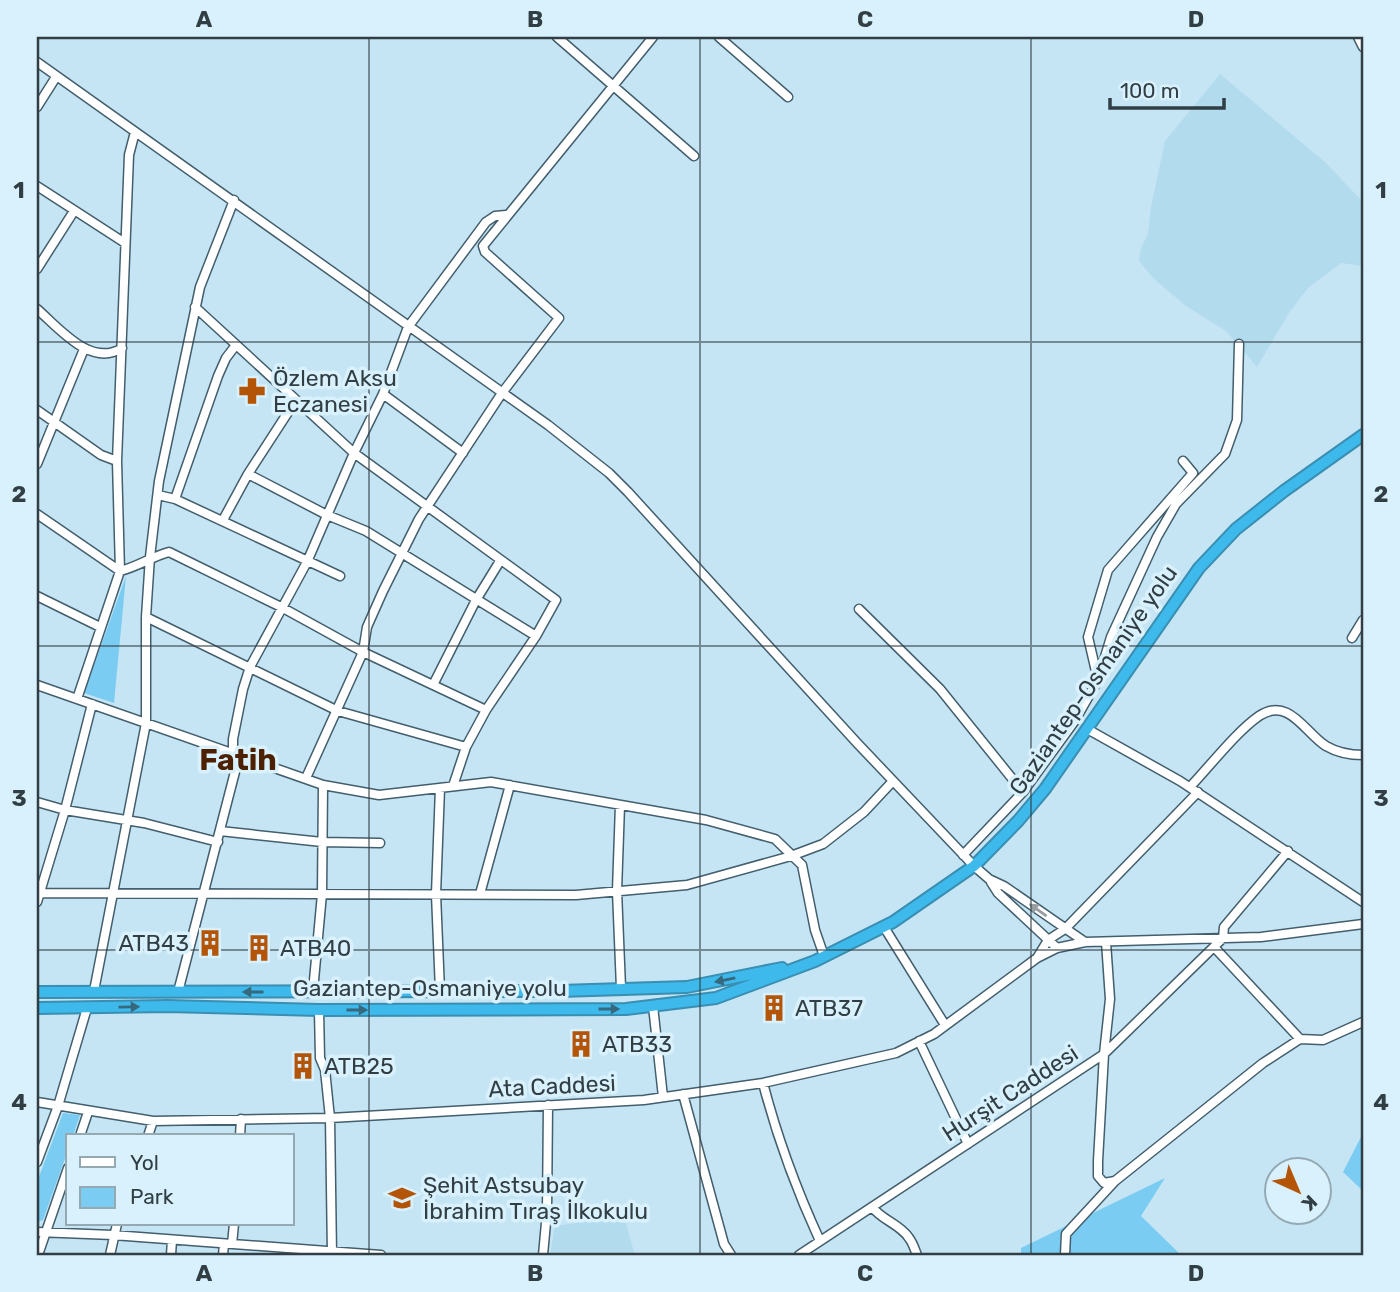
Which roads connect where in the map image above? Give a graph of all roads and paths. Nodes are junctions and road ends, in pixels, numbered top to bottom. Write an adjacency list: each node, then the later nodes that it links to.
1 (557, 37): 8 (street)
2 (653, 37): 8 (street)
3 (719, 37): 9 (street)
4 (1358, 37): 5 (street)
5 (1363, 47)
6 (37, 62): 7 (street)
7 (56, 77): 10 (street); 11 (street)
8 (612, 86): 12 (street); 16 (street)
9 (788, 97)
10 (37, 107)
11 (135, 132): 14 (street); 17 (street)
12 (694, 156)
13 (37, 186): 15 (street)
14 (234, 200): 19 (street); 21 (street)
15 (74, 211): 17 (street); 18 (street)
16 (506, 215): 21 (street); 26 (street)
17 (125, 243): 24 (street)
18 (37, 269)
19 (195, 307): 23 (street); 38 (street)
20 (37, 309): 25 (street)
21 (408, 327): 26 (street); 27 (street)
22 (1239, 344): 61 (street)
23 (236, 345): 28 (street); 39 (street)
24 (122, 348): 25 (street); 34 (street)
25 (84, 349): 30 (street)
26 (502, 393): 33 (street); 74 (street)
27 (383, 394): 32 (street); 33 (street)
28 (296, 400): 32 (street); 37 (street)
29 (37, 410): 30 (street)
30 (53, 422): 34 (street); 36 (street)
31 (1363, 435): 69 (highway, Gaziantep-Osmaniye yolu)
32 (354, 453): 40 (street); 42 (street)
33 (463, 453): 40 (street)
34 (117, 461): 48 (street)
35 (1184, 461): 61 (street)
36 (37, 464)
37 (248, 474): 42 (street); 43 (street)
38 (158, 495): 39 (street); 45 (street)
39 (175, 499): 43 (street)
40 (427, 508): 44 (street); 46 (street)
41 (37, 514): 48 (street)
42 (327, 515): 44 (street); 47 (street)
43 (223, 520): 47 (street)
44 (401, 553): 51 (street); 59 (street)
45 (150, 557): 48 (street); 52 (street); 54 (street)
46 (500, 561): 51 (street); 57 (street)
47 (307, 562): 49 (street); 52 (street)
48 (120, 571): 56 (street)
49 (340, 576)
50 (37, 596): 56 (street)
51 (476, 600): 57 (street); 62 (street)
52 (283, 608): 59 (street); 60 (street)
53 (859, 609): 80 (street)
54 (146, 617): 60 (street); 68 (street)
55 (1363, 620): 58 (street)
56 (100, 627): 64 (street)
57 (536, 636): 66 (street)
58 (1352, 638)
59 (363, 652): 62 (street); 67 (street)
60 (250, 667): 67 (street); 71 (street)
61 (1098, 680): 80 (street)
62 (433, 684): 66 (street)
63 (37, 685): 64 (street)
64 (77, 699): 65 (street)
65 (92, 704): 68 (street); 83 (street)
66 (486, 710): 70 (street)
67 (338, 711): 70 (street); 73 (street)
68 (146, 723): 71 (street); 84 (street)
69 (1088, 730): 79 (street); 92 (highway, Gaziantep-Osmaniye yolu)
70 (466, 747): 77 (street)
71 (233, 754): 73 (street); 85 (street)
72 (1363, 755): 79 (street)
73 (306, 778): 75 (street)
74 (892, 781): 90 (street); 91 (street)
75 (323, 785): 78 (street); 87 (street)
76 (510, 785): 77 (street); 82 (street); 99 (street)
77 (453, 786): 78 (street)
78 (440, 788): 98 (street)
79 (1194, 790): 89 (street); 104 (street)
80 (1023, 792): 90 (street)
81 (37, 802): 83 (street)
82 (620, 805): 91 (street); 94 (street)
83 (65, 810): 84 (street); 100 (street)
84 (128, 820): 86 (street); 95 (street)
85 (220, 831): 86 (street); 87 (street)
86 (218, 842): 96 (street)
87 (322, 842): 88 (street); 97 (street)
88 (380, 843)
89 (1288, 851): 101 (street); 105 (street, Hurşit Caddesi)
90 (963, 855): 92 (street)
91 (792, 856): 94 (street); 111 (street)
92 (974, 866): 93 (street); 103 (highway, Gaziantep-Osmaniye yolu)
93 (989, 879): 104 (street, one-way to 93); 106 (street)
94 (617, 891): 99 (street); 113 (street)
95 (115, 892): 96 (street); 100 (street); 117 (street)
96 (204, 893): 97 (street); 118 (street)
97 (322, 894): 98 (street); 114 (street)
98 (436, 894): 99 (street); 115 (street)
99 (480, 894)
100 (38, 896)
101 (1363, 902)
102 (1363, 923): 105 (street)
103 (884, 927): 111 (highway, Gaziantep-Osmaniye yolu); 124 (street)
104 (1065, 929): 106 (street); 107 (street)
105 (1223, 938): 108 (street); 109 (street, Hurşit Caddesi)
106 (1048, 940): 110 (street); 112 (street)
107 (1085, 942): 108 (street); 110 (street)
108 (1107, 942): 127 (street)
109 (1214, 947): 125 (street); 127 (street, Hurşit Caddesi)
110 (1057, 948): 112 (street)
111 (820, 958): 113 (highway, Gaziantep-Osmaniye yolu, one-way to 113); 119 (highway, Gaziantep-Osmaniye yolu)
112 (1037, 958): 124 (street, Ata Caddesi)
113 (621, 988): 115 (highway, Gaziantep-Osmaniye yolu)
114 (313, 991): 115 (highway, Gaziantep-Osmaniye yolu); 118 (highway, Gaziantep-Osmaniye yolu, one-way to 118)
115 (440, 991)
116 (37, 992): 117 (highway, Gaziantep-Osmaniye yolu)
117 (94, 992): 118 (highway, Gaziantep-Osmaniye yolu)
118 (178, 992)
119 (653, 1006): 122 (highway, Gaziantep-Osmaniye yolu, one-way to 119); 130 (street)
120 (37, 1008): 121 (highway, Gaziantep-Osmaniye yolu)
121 (87, 1008): 122 (highway, Gaziantep-Osmaniye yolu, one-way to 122); 133 (street)
122 (319, 1010): 135 (street)
123 (1363, 1022): 125 (street)
124 (945, 1025): 126 (street, Ata Caddesi)
125 (1300, 1039): 144 (street)
126 (919, 1041): 128 (street, Ata Caddesi); 141 (street)
127 (1104, 1054): 141 (street, Hurşit Caddesi); 145 (street)
128 (763, 1083): 129 (street, Ata Caddesi); 153 (street)
129 (682, 1094): 130 (street, Ata Caddesi); 162 (street)
130 (663, 1097): 132 (street, Ata Caddesi)
131 (37, 1102): 133 (street, Ata Caddesi)
132 (548, 1105): 135 (street, Ata Caddesi); 161 (street)
133 (58, 1106): 134 (street, Ata Caddesi); 142 (street)
134 (89, 1112): 137 (street, Ata Caddesi); 138 (street)
135 (330, 1118): 136 (street, Ata Caddesi); 155 (street)
136 (241, 1119): 137 (street, Ata Caddesi); 140 (street)
137 (153, 1121): 139 (street)
138 (81, 1134)
139 (149, 1134)
140 (240, 1134)
141 (968, 1144): 147 (street, Hurşit Caddesi)
142 (37, 1162)
143 (66, 1173): 150 (street)
144 (1115, 1181): 145 (street); 146 (street)
145 (1104, 1183): 146 (street)
146 (1103, 1195): 165 (street)
147 (872, 1207): 153 (street, Hurşit Caddesi); 164 (street)
148 (116, 1226): 151 (street)
149 (232, 1226): 154 (street)
150 (41, 1232): 151 (street); 156 (street)
151 (113, 1235): 152 (street); 157 (street)
152 (172, 1240): 154 (street); 158 (street)
153 (820, 1241): 163 (street, Hurşit Caddesi)
154 (228, 1244): 155 (street); 159 (street)
155 (332, 1254): 160 (street)
156 (38, 1255)
157 (110, 1255)
158 (171, 1255)
159 (223, 1255)
160 (381, 1255)
161 (543, 1255)
162 (731, 1255)
163 (799, 1255)
164 (917, 1255)
165 (1065, 1255)

